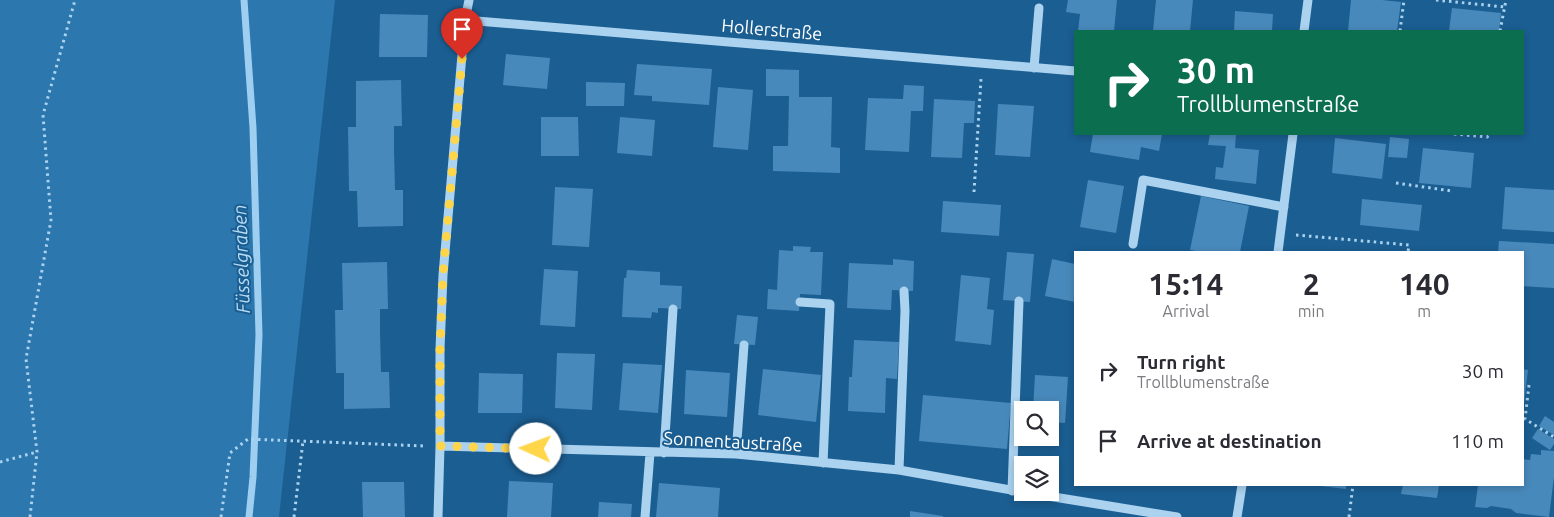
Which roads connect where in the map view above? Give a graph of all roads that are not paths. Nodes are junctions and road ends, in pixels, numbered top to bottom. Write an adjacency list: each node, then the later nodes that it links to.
1 (469, 0): 4 (street)
2 (1308, 0): 5 (street)
3 (1039, 8): 6 (street)
4 (465, 20): 6 (street, Hollerstraße); 17 (street)
5 (1304, 30)
6 (1034, 68): 7 (street, Hollerstraße)
7 (1074, 71)
8 (1293, 135): 9 (street)
9 (1284, 207): 10 (street); 11 (street)
10 (1133, 244)
11 (1278, 251)
12 (904, 291): 22 (street)
13 (1019, 301): 24 (street)
14 (800, 302): 21 (street)
15 (673, 309): 19 (street)
16 (744, 345): 20 (street)
17 (440, 446): 18 (street, Sonnentaustraße); 26 (street)
18 (650, 452): 19 (street, Sonnentaustraße); 27 (street)
19 (664, 453): 20 (street, Sonnentaustraße)
20 (736, 454): 21 (street, Sonnentaustraße)
21 (823, 463): 22 (street, Sonnentaustraße)
22 (899, 470): 24 (street, Sonnentaustraße)
23 (1242, 486): 29 (street)
24 (1012, 491)
25 (1059, 498): 28 (street, Sonnentaustraße)
26 (438, 517)
27 (645, 517)
28 (1176, 517)
29 (1237, 517)

